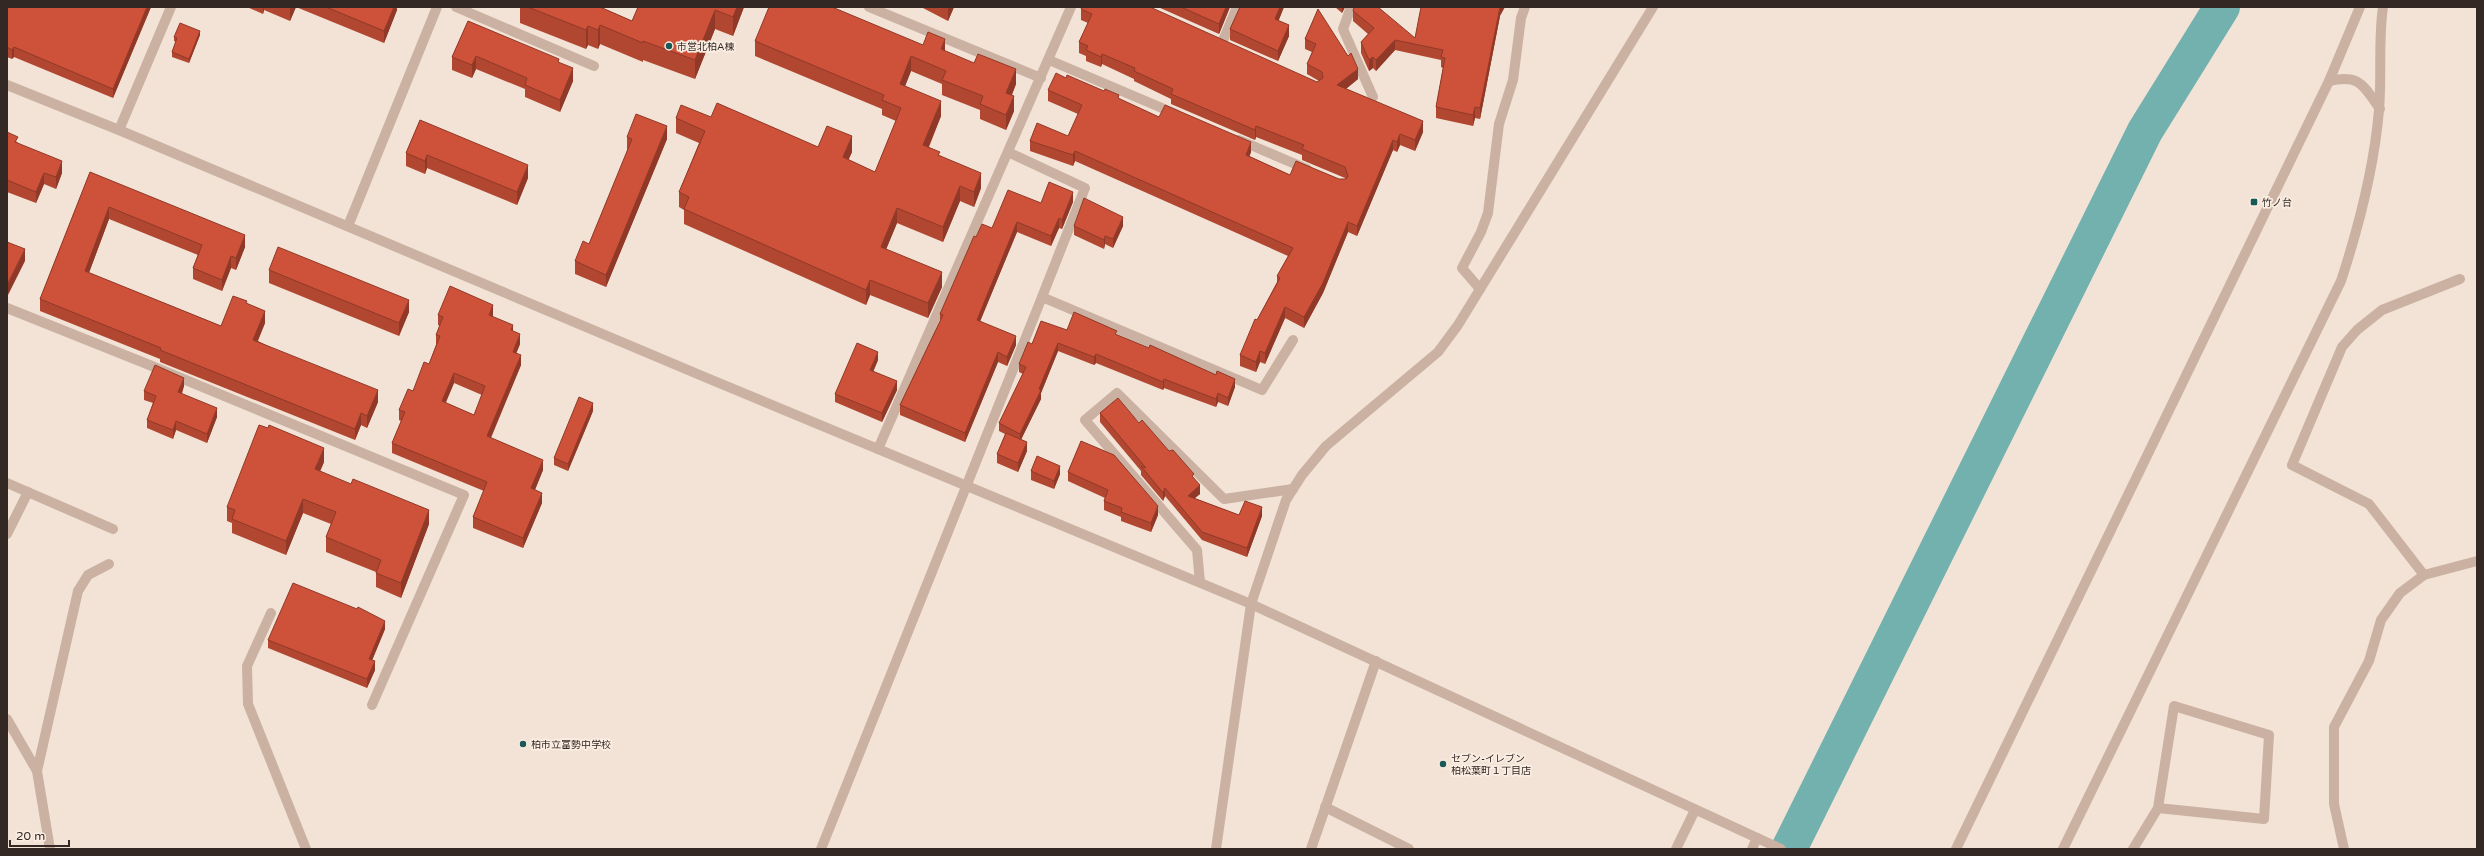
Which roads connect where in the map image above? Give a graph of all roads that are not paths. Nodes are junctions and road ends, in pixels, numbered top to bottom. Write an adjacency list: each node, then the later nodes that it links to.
1 (171, 7): 21 (street)
2 (437, 7): 25 (street)
3 (456, 7): 14 (street)
4 (869, 7): 15 (street)
5 (1071, 7): 13 (street)
6 (1237, 7): 12 (street)
7 (1351, 7): 18 (street)
8 (1525, 7): 27 (street)
9 (1653, 7): 27 (street)
10 (2360, 7): 16 (street)
11 (2383, 7): 19 (street)
12 (1221, 43)
13 (1049, 60): 15 (street); 20 (street)
14 (594, 66)
15 (1041, 78): 23 (street)
16 (2328, 81): 19 (street); 61 (street)
17 (7, 85): 21 (street)
18 (1373, 97)
19 (2380, 109): 62 (street)
20 (1188, 119)
21 (119, 130): 25 (street)
22 (1232, 137): 24 (street)
23 (1008, 152): 28 (street); 31 (street)
24 (1320, 174)
25 (348, 226): 31 (street)
26 (2460, 279): 40 (street)
27 (1480, 289): 34 (street)
28 (1042, 297): 30 (street); 33 (street)
29 (7, 308): 45 (street)
30 (1293, 340)
31 (878, 449): 33 (street)
32 (7, 483): 35 (street)
33 (967, 486): 41 (street); 54 (street)
34 (1293, 489): 41 (street); 42 (street)
35 (28, 492): 36 (street); 37 (street)
36 (113, 529)
37 (7, 534)
38 (2477, 561): 40 (street)
39 (109, 564): 47 (street)
40 (2424, 575): 64 (street)
41 (1200, 582): 42 (street)
42 (1250, 604): 44 (street); 55 (street)
43 (271, 613): 53 (street)
44 (1376, 661): 48 (street); 50 (street)
45 (372, 705)
46 (7, 719): 47 (street)
47 (37, 771): 52 (street)
48 (1325, 807): 56 (street); 57 (street)
49 (2158, 808): 49 (street); 63 (street)
50 (1694, 810): 51 (street); 58 (street)
51 (1757, 838): 59 (street); 60 (street)
52 (50, 849)
53 (306, 849)
54 (821, 849)
55 (1216, 849)
56 (1311, 849)
57 (1409, 849)
58 (1676, 849)
59 (1752, 849)
60 (1781, 849)
61 (1956, 849)
62 (2062, 849)
63 (2133, 849)
64 (2344, 849)

